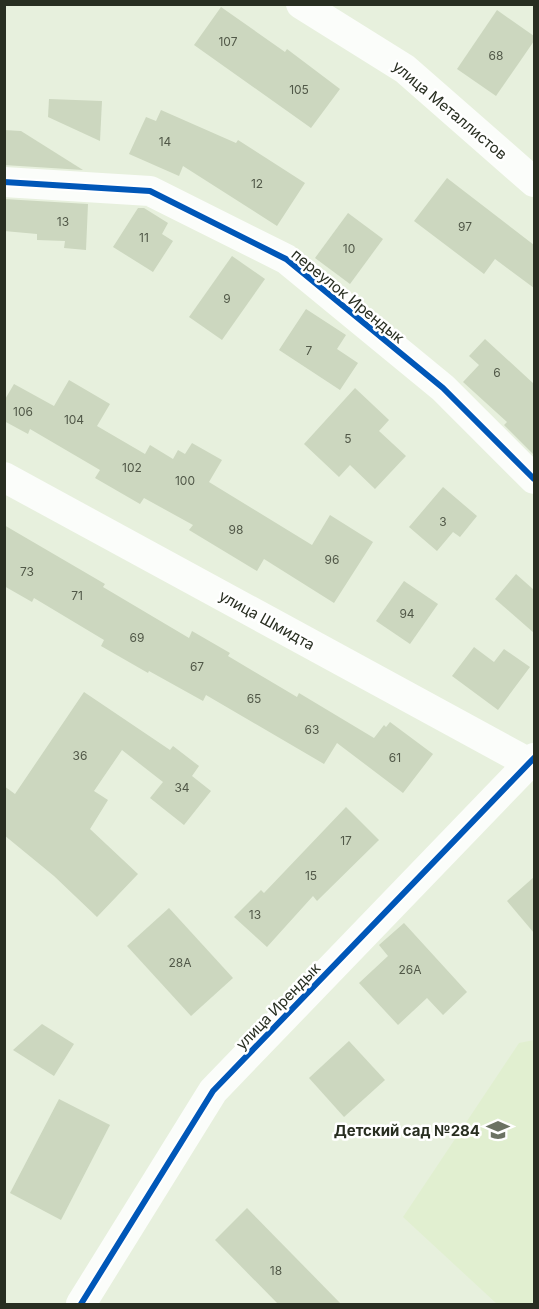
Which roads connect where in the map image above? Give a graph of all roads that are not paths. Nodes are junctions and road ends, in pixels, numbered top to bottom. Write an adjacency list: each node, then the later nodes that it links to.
1 (302, 4): 3 (street, улица Металлистов)
2 (4, 182): 5 (street, переулок Ирендык)
3 (534, 182)
4 (4, 477): 6 (street, улица Шмидта)
5 (534, 479)
6 (532, 760): 7 (street, улица Ирендык)
7 (81, 1305)

